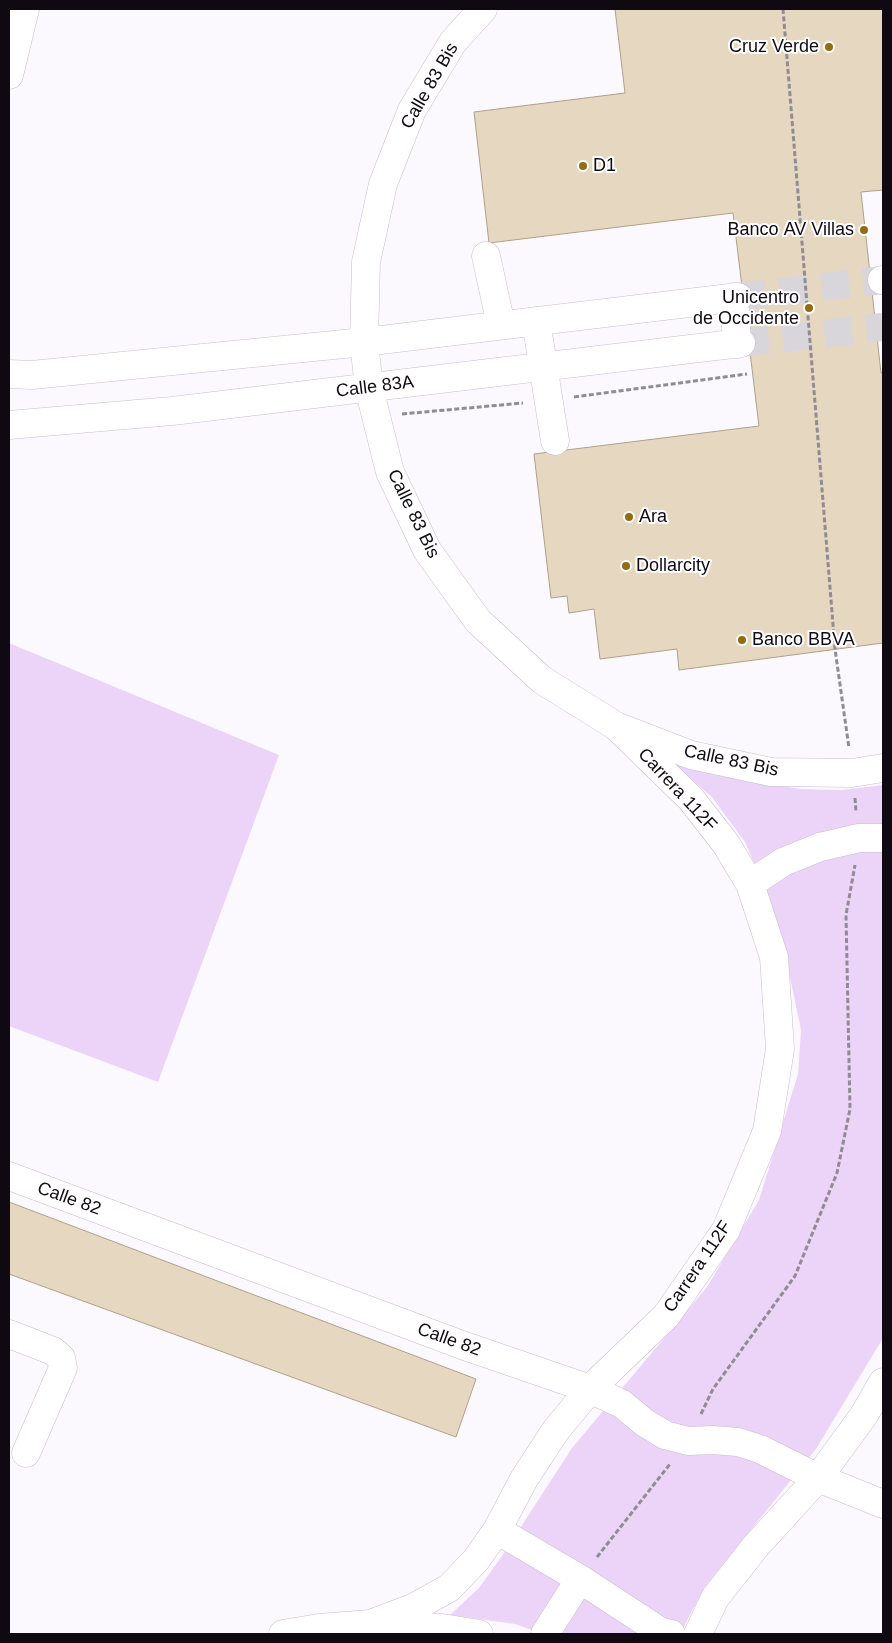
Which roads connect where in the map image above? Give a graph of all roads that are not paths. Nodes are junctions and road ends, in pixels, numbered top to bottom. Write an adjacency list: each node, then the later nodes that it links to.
1 (25, 9): 3 (street)
2 (483, 9): 7 (street, Calle 83 Bis)
3 (9, 76)
4 (486, 256): 6 (street)
5 (536, 321): 6 (street); 8 (street); 8 (street, Calle 83A)
6 (501, 325): 7 (street)
7 (364, 342): 9 (street); 10 (street, Calle 83 Bis)
8 (543, 367): 10 (street, Calle 83A); 12 (street)
9 (9, 374)
10 (369, 388): 11 (street, Calle 83A); 13 (street, Calle 83 Bis)
11 (9, 425)
12 (555, 442)
13 (616, 726): 14 (street, Calle 83 Bis); 16 (street, Carrera 112F)
14 (883, 768)
15 (871, 838): 16 (street)
16 (750, 884): 19 (street, Carrera 112F)
17 (9, 1176): 19 (street, Calle 82)
18 (9, 1334): 21 (street)
19 (590, 1389): 22 (street, Calle 82); 24 (street, Carrera 112F)
20 (879, 1397): 22 (street)
21 (26, 1453)
22 (818, 1478): 23 (street, Calle 82); 32 (street)
23 (883, 1504)
24 (497, 1530): 25 (street); 26 (street, Carrera 112F)
25 (580, 1579): 30 (street); 31 (street)
26 (370, 1624): 27 (street); 28 (street, Carrera 112F)
27 (442, 1631): 29 (street)
28 (283, 1634)
29 (479, 1634)
30 (545, 1634)
31 (671, 1634)
32 (696, 1634)

